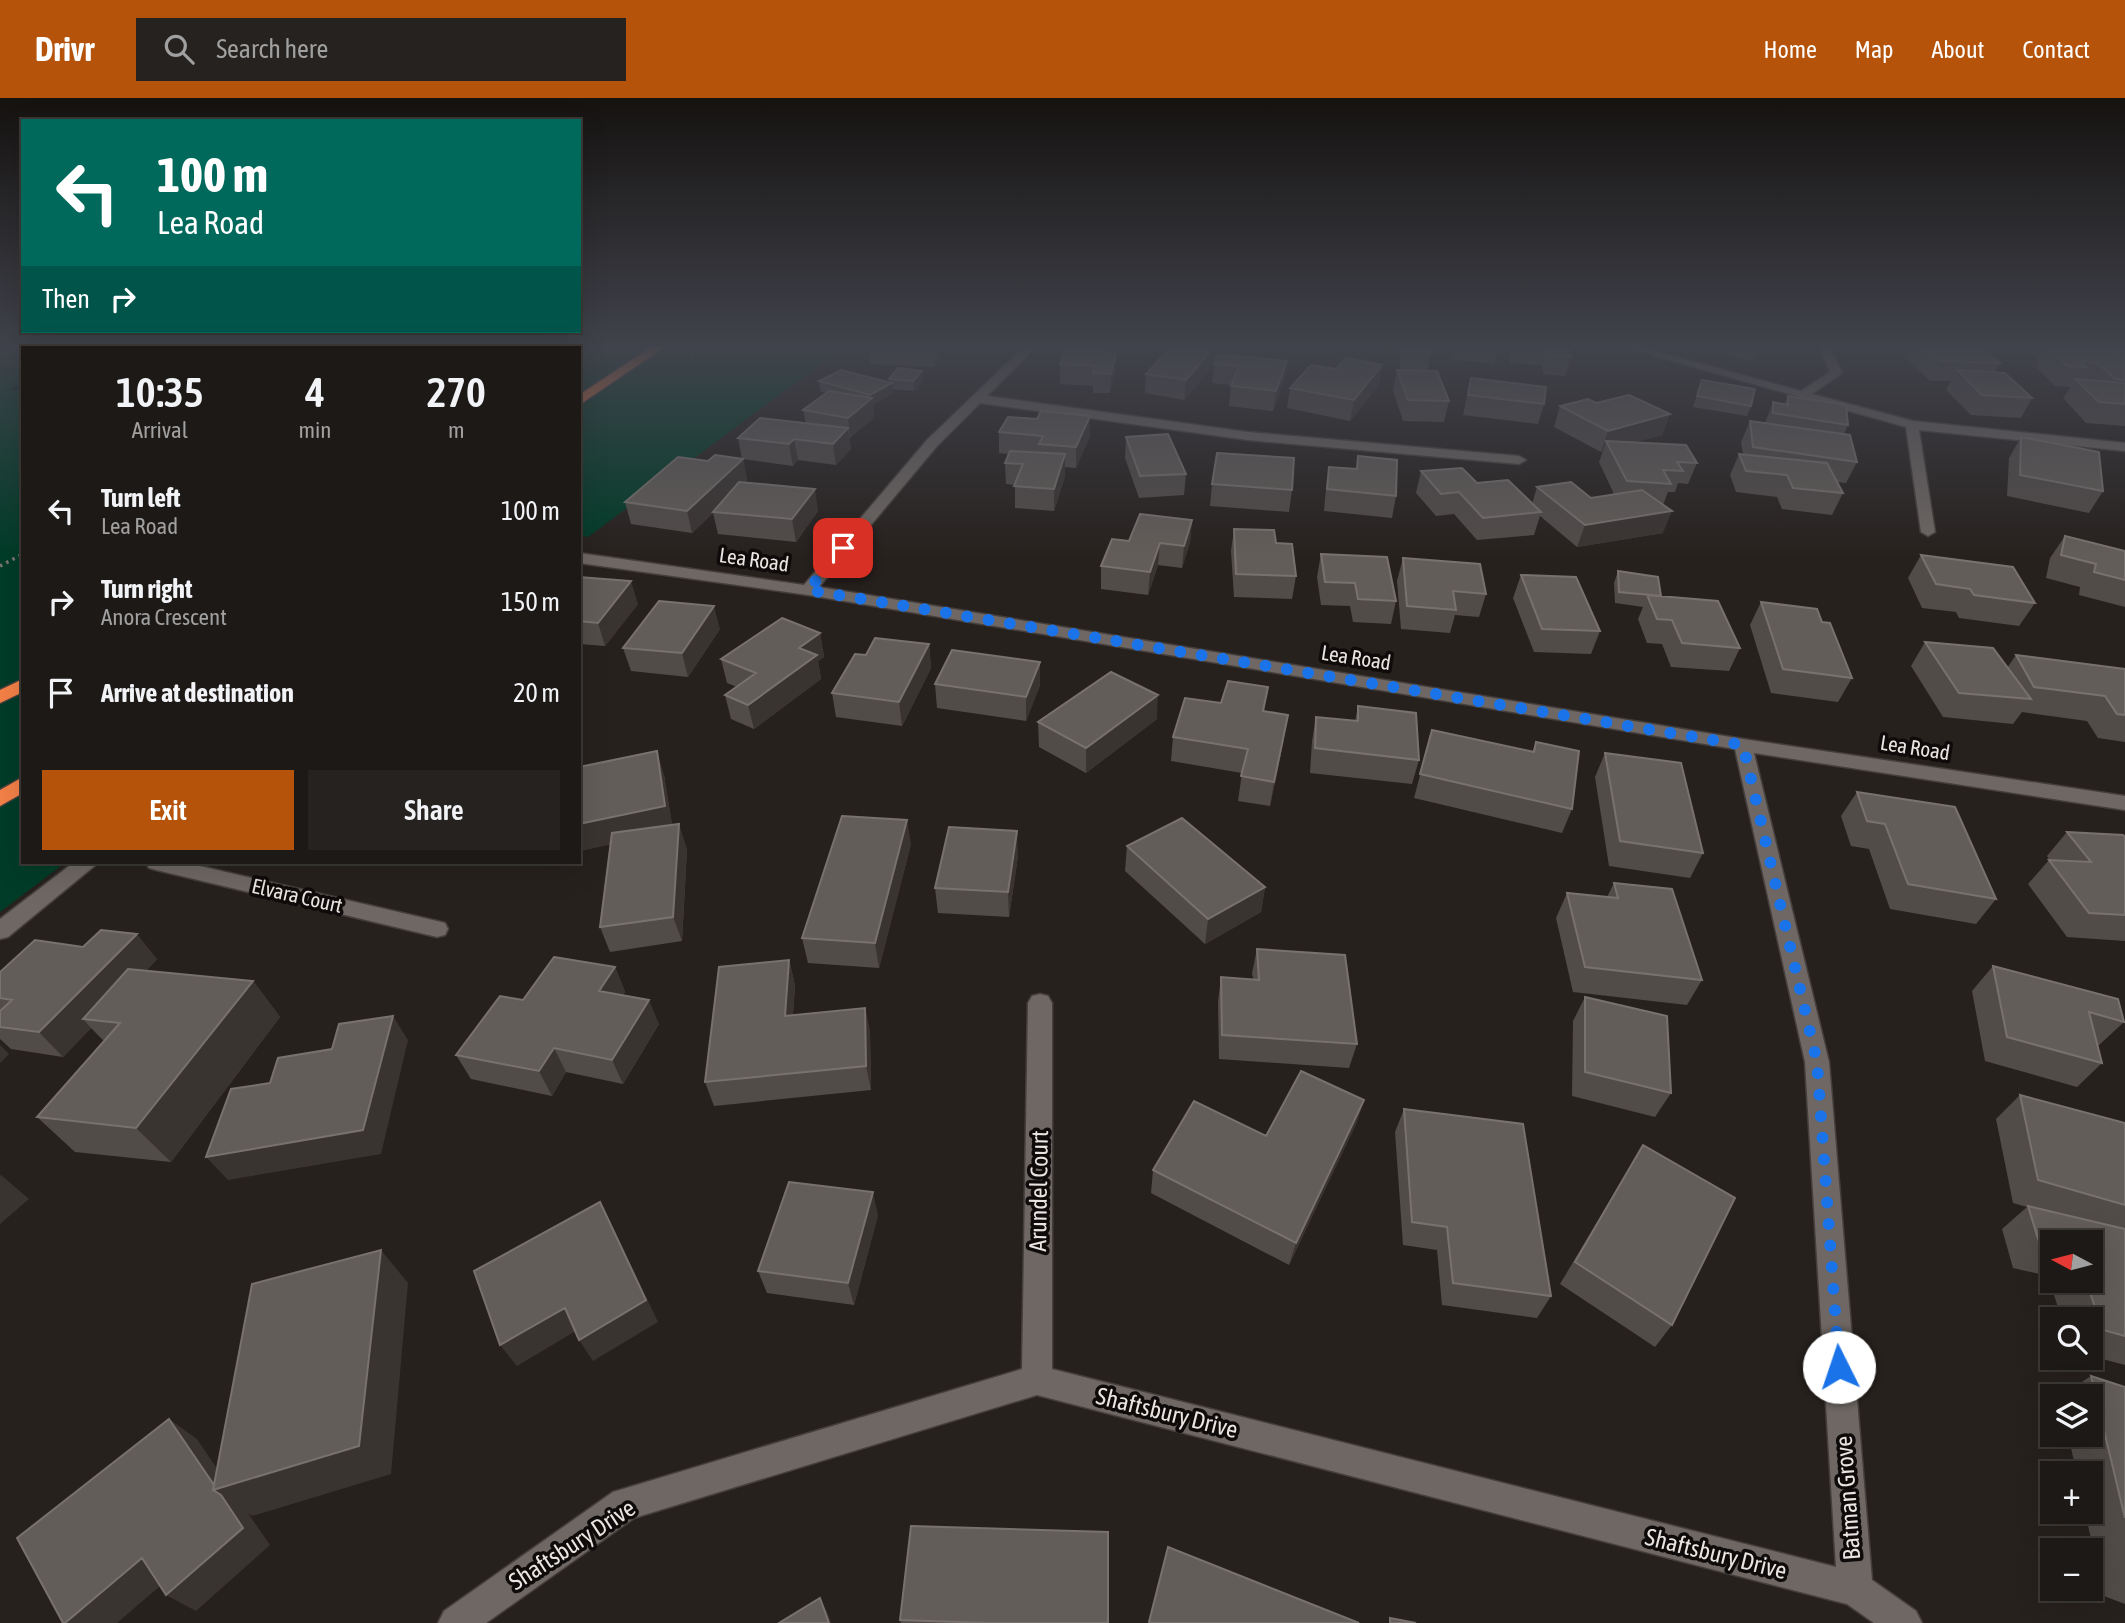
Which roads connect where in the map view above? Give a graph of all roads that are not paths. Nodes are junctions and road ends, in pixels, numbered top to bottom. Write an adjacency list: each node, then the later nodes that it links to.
1 (961, 415): 9 (street)
2 (1101, 415): 6 (street)
3 (1876, 415): 4 (street)
4 (1912, 425): 5 (street); 7 (street)
5 (2125, 447)
6 (1519, 460)
7 (1928, 531)
8 (581, 558): 9 (street, Lea Road)
9 (808, 590): 12 (street, Lea Road)
10 (21, 685): 11 (highway)
11 (0, 698)
12 (1743, 745): 15 (street, Lea Road); 22 (street, Batman Grove)
13 (21, 784): 14 (highway)
14 (0, 799)
15 (2125, 803)
16 (86, 864): 19 (street)
17 (160, 864): 18 (street, Elvara Court)
18 (438, 929)
19 (0, 930)
20 (1040, 1003): 21 (street, Arundel Court)
21 (1037, 1380): 22 (street, Shaftsbury Drive); 23 (street, Shaftsbury Drive)
22 (1855, 1589): 24 (street, Shaftsbury Drive)
23 (456, 1623)
24 (1904, 1623)

